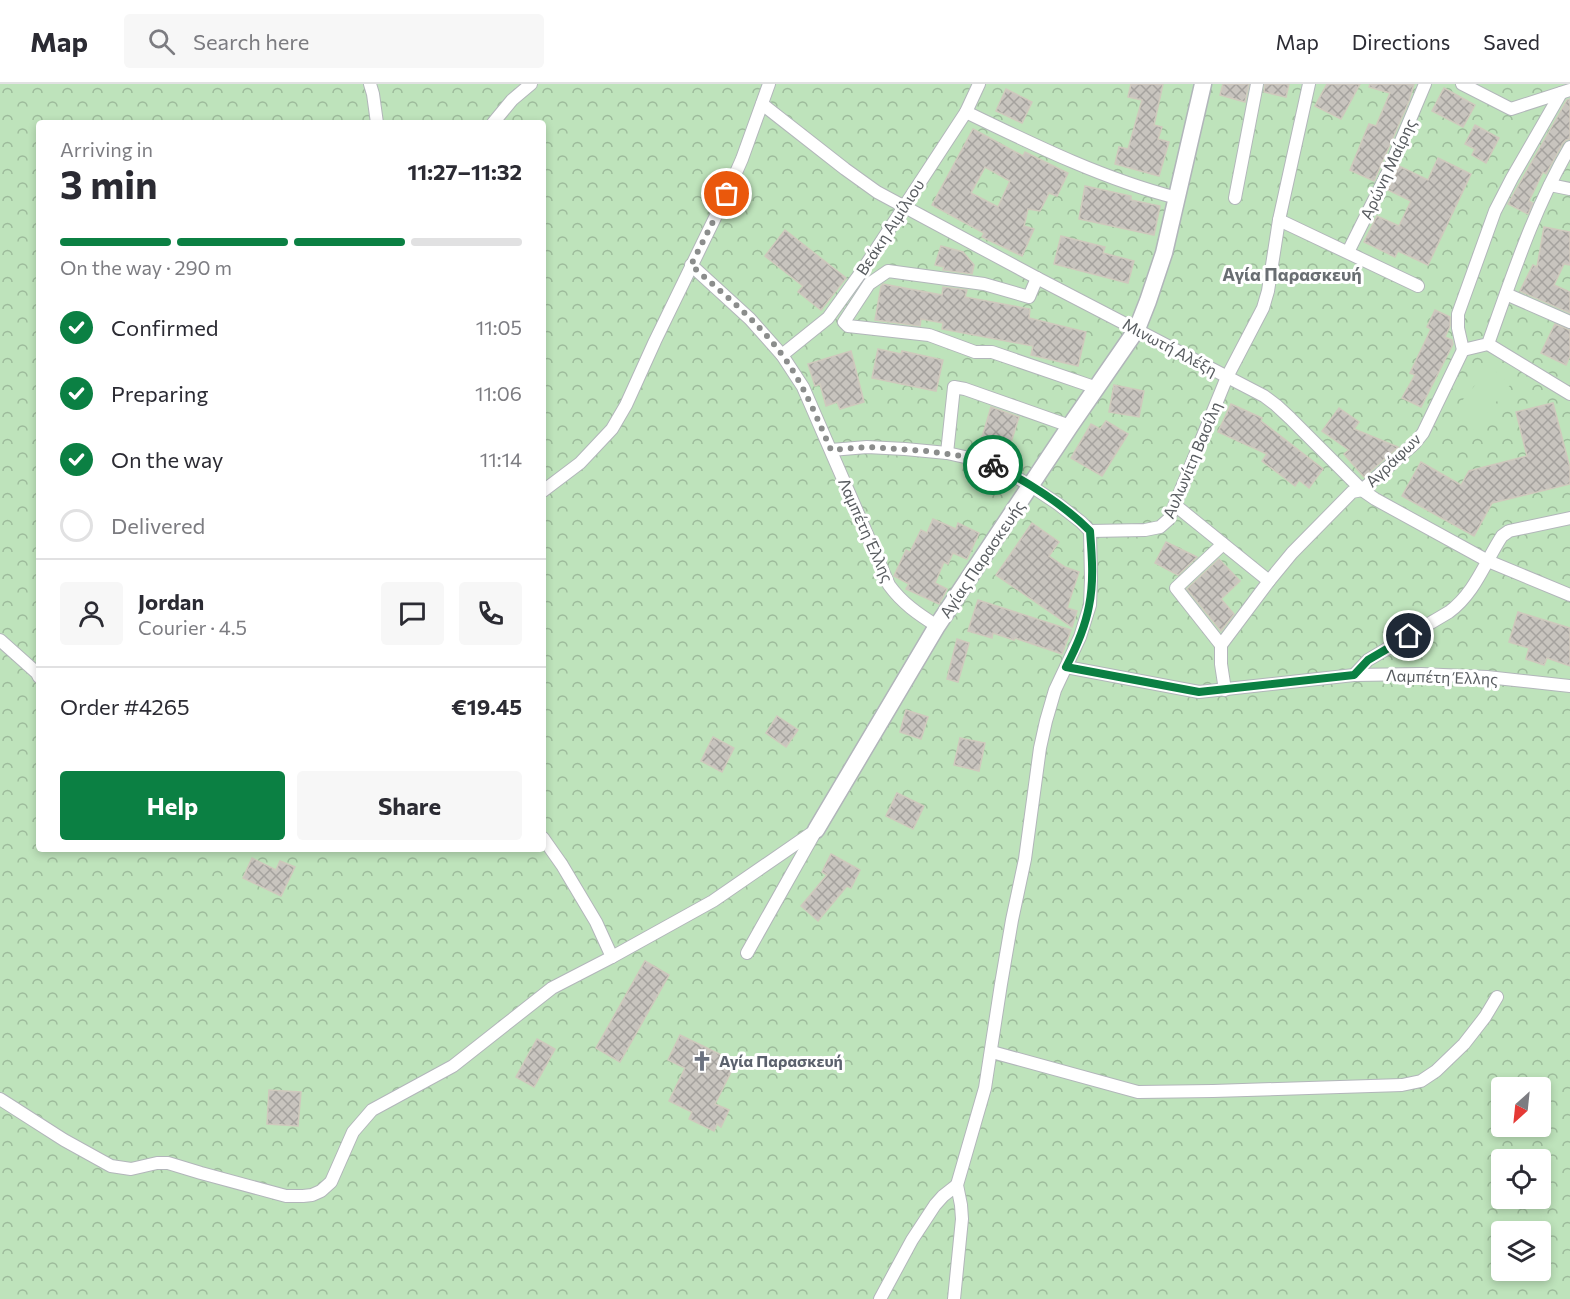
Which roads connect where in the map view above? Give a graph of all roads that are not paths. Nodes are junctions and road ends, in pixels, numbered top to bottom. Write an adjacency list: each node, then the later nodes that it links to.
1 (370, 84): 13 (street)
2 (531, 84): 14 (street)
3 (769, 84): 11 (street)
4 (979, 84): 12 (street, Βεάκη Αιμίλιου)
5 (1203, 84): 18 (street, Αγίας Παρασκευής)
6 (1257, 84): 19 (street)
7 (1309, 84): 21 (street, Αυλωνίτη Βασίλη)
8 (1425, 84): 22 (street, Αρώνη Μαίρης)
9 (1462, 84): 10 (street)
10 (1565, 92): 30 (street)
11 (762, 104): 20 (street, Μινωτή Αλέξη); 23 (street)
12 (966, 112): 18 (street); 20 (street, Βεάκη Αιμίλιου)
13 (377, 120)
14 (495, 120)
15 (1570, 147): 16 (street)
16 (1550, 185): 17 (street); 26 (street)
17 (1570, 189)
18 (1177, 198): 28 (street, Αγίας Παρασκευής)
19 (1235, 198)
20 (904, 207): 24 (street, Μινωτή Αλέξη); 31 (street, Βεάκη Αιμίλιου)
21 (1279, 220): 22 (street); 32 (street, Αυλωνίτη Βασίλη)
22 (1348, 252): 25 (street)
23 (691, 265): 31 (street, Λαμπέτη Έλλης); 39 (street)
24 (1037, 278): 28 (street, Μινωτή Αλέξη); 33 (street)
25 (1418, 286)
26 (1506, 294): 27 (street); 29 (street)
27 (1570, 322)
28 (1137, 329): 32 (street, Μινωτή Αλέξη); 33 (street, Αγίας Παρασκευής)
29 (1488, 344): 30 (street); 34 (street)
30 (1463, 350): 40 (street, Αγράφων)
31 (782, 355): 36 (street, Λαμπέτη Έλλης)
32 (1227, 377): 40 (street, Μινωτή Αλέξη); 41 (street, Αυλωνίτη Βασίλη)
33 (1097, 388): 35 (street, Αγίας Παρασκευής)
34 (1570, 394)
35 (1070, 426): 37 (street); 38 (street, Αγίας Παρασκευής)
36 (831, 450): 37 (street); 48 (street, Λαμπέτη Έλλης)
37 (946, 453): 38 (street)
38 (1031, 486): 43 (street); 48 (street, Αγίας Παρασκευής)
39 (546, 489)
40 (1362, 490): 45 (street, Μινωτή Αλέξη); 46 (street, Αγράφων)
41 (1175, 505): 43 (street, Αυλωνίτη Βασίλη); 44 (street)
42 (1570, 518): 45 (street)
43 (1090, 531): 51 (street)
44 (1224, 544): 46 (street); 50 (street)
45 (1488, 561): 47 (street, Μινωτή Αλέξη); 53 (street)
46 (1269, 581): 50 (street, Αγράφων)
47 (1570, 595)
48 (937, 626): 56 (street, Αγίας Παρασκευής)
49 (0, 640): 52 (street)
50 (1221, 645): 55 (street)
51 (1066, 667): 55 (street, Λαμπέτη Έλλης); 61 (street)
52 (36, 672)
53 (1354, 675): 54 (street, Λαμπέτη Έλλης); 55 (street, Λαμπέτη Έλλης)
54 (1570, 687)
55 (1225, 690)
56 (816, 830): 58 (street, Αγίας Παρασκευής); 59 (street)
57 (546, 842): 59 (street)
58 (747, 952)
59 (612, 957): 62 (street)
60 (1497, 997): 61 (street)
61 (992, 1052): 63 (street)
62 (0, 1099)
63 (957, 1185): 64 (street); 65 (street)
64 (880, 1299)
65 (954, 1299)

